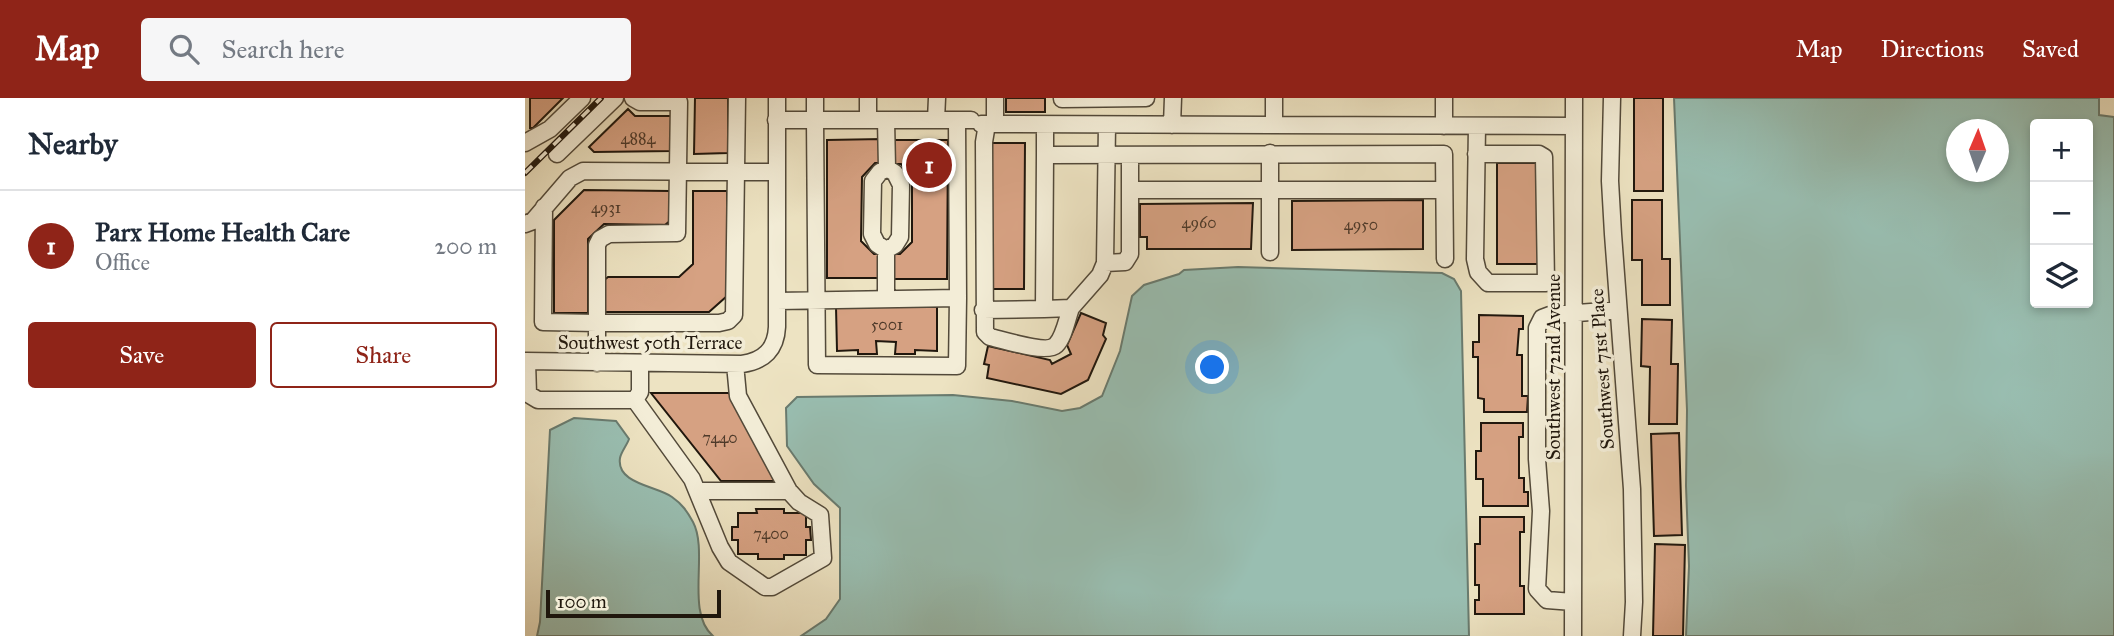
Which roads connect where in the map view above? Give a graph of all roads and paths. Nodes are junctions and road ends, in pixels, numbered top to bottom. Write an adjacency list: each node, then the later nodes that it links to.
1 (582, 98): 32 (street)
2 (615, 98): 34 (street)
3 (633, 98): 42 (street)
4 (737, 98): 43 (street)
5 (777, 98): 17 (street)
6 (815, 98): 18 (street)
7 (868, 98): 19 (street)
8 (937, 98): 21 (street)
9 (996, 98): 22 (street)
10 (1062, 98): 11 (street); 23 (street)
11 (1146, 98)
12 (1173, 98): 25 (street)
13 (1274, 98): 26 (street)
14 (1444, 98): 29 (street)
15 (1574, 98): 31 (street, Southwest 72nd Avenue)
16 (1612, 98): 61 (street, Southwest 71st Place)
17 (776, 120): 18 (street); 44 (street)
18 (815, 120): 19 (street); 56 (street)
19 (867, 120): 20 (street)
20 (886, 120): 21 (street); 41 (street)
21 (936, 120): 22 (street)
22 (978, 123): 23 (street); 54 (street); 60 (street)
23 (1053, 125): 24 (street); 38 (street)
24 (1107, 125): 25 (street); 40 (street)
25 (1172, 125): 26 (street)
26 (1274, 125): 27 (street)
27 (1305, 125): 28 (street); 35 (street)
28 (1408, 126): 29 (street); 36 (street)
29 (1444, 126): 30 (street)
30 (1477, 126): 31 (street); 37 (street)
31 (1574, 126): 62 (street, Southwest 72nd Avenue)
32 (525, 143)
33 (1270, 153): 35 (street); 39 (street); 46 (street)
34 (557, 154)
35 (1306, 154): 36 (street)
36 (1407, 154): 47 (street)
37 (1476, 154): 37 (street)
38 (1045, 155): 40 (street); 59 (street)
39 (1130, 155): 40 (street); 45 (street)
40 (1106, 156): 53 (street)
41 (887, 168): 50 (street); 50 (street)
42 (677, 171): 43 (street); 48 (street); 63 (street)
43 (737, 172): 44 (street); 63 (street)
44 (776, 172): 57 (street)
45 (1130, 190): 46 (street); 53 (street)
46 (1270, 190): 47 (street); 51 (street)
47 (1444, 190): 52 (street)
48 (544, 206): 49 (street); 63 (street)
49 (525, 224)
50 (886, 250): 55 (street)
51 (1270, 252)
52 (1445, 259)
53 (1105, 263): 58 (street)
54 (958, 298): 55 (street); 56 (street)
55 (886, 299): 56 (street)
56 (816, 300): 57 (street)
57 (777, 301): 67 (street, Southwest 50th Terrace)
58 (1071, 308): 59 (street); 60 (street)
59 (1044, 309): 60 (street)
60 (983, 310)
61 (1618, 310): 62 (street); 73 (street, Southwest 71st Place)
62 (1574, 312): 71 (street, Southwest 72nd Avenue); 71 (street)
63 (597, 323): 65 (street)
64 (526, 362): 65 (street, Southwest 50th Terrace); 68 (street)
65 (597, 363): 66 (street, Southwest 50th Terrace)
66 (640, 363): 67 (street, Southwest 50th Terrace); 68 (street)
67 (735, 364): 70 (street)
68 (635, 400): 69 (street)
69 (698, 491): 70 (street); 70 (street)
70 (789, 491)
71 (1573, 602): 72 (street, Southwest 72nd Avenue)
72 (1573, 636)
73 (1632, 636)

